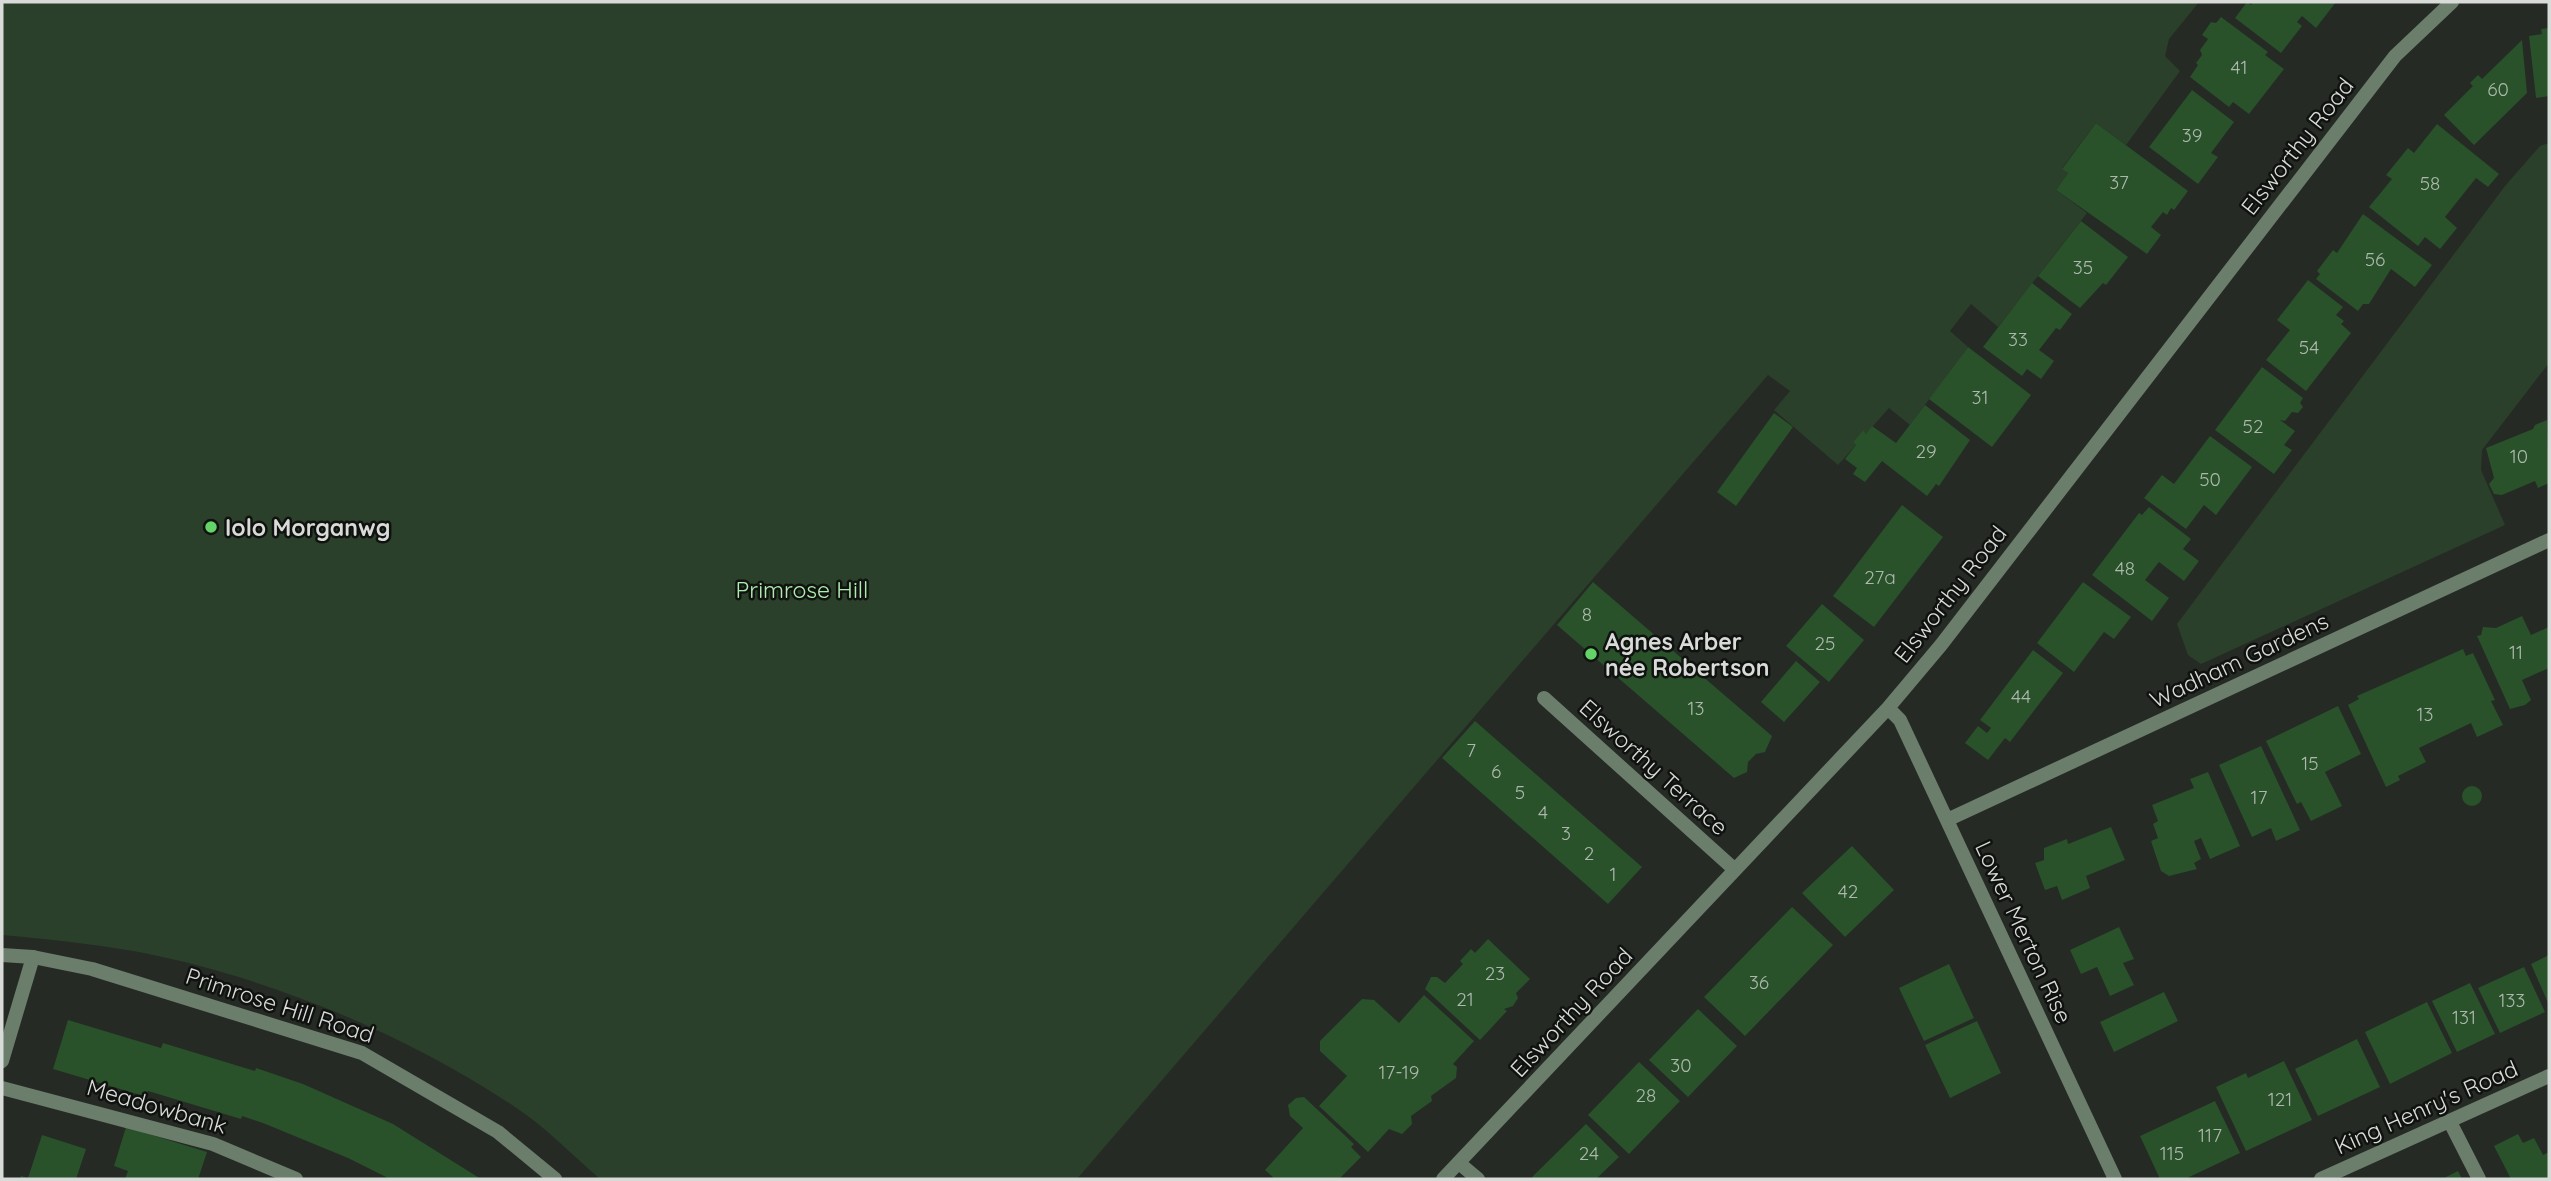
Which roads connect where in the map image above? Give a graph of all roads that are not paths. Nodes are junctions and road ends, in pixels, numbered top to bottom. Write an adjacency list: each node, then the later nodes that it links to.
1 (2452, 2): 4 (street, Elsworthy Road)
2 (2549, 540): 5 (street, Wadham Gardens)
3 (1545, 698): 6 (street, Elsworthy Terrace)
4 (1888, 708): 5 (street, Lower Merton Rise); 6 (street, Elsworthy Road)
5 (1947, 820): 18 (street, Lower Merton Rise)
6 (1734, 869): 13 (street, Elsworthy Road)
7 (2, 955): 8 (street, Primrose Hill Road)
8 (33, 957): 9 (street); 15 (street, Primrose Hill Road)
9 (2, 1061)
10 (2549, 1076): 12 (street, King Henry's Road)
11 (2, 1088): 14 (street, Meadowbank)
12 (2450, 1122): 19 (street, King Henry's Road); 20 (street)
13 (1459, 1163): 16 (street, Elsworthy Road); 17 (street)
14 (296, 1179)
15 (555, 1179)
16 (1443, 1179)
17 (1478, 1179)
18 (2115, 1179)
19 (2321, 1179)
20 (2479, 1179)

